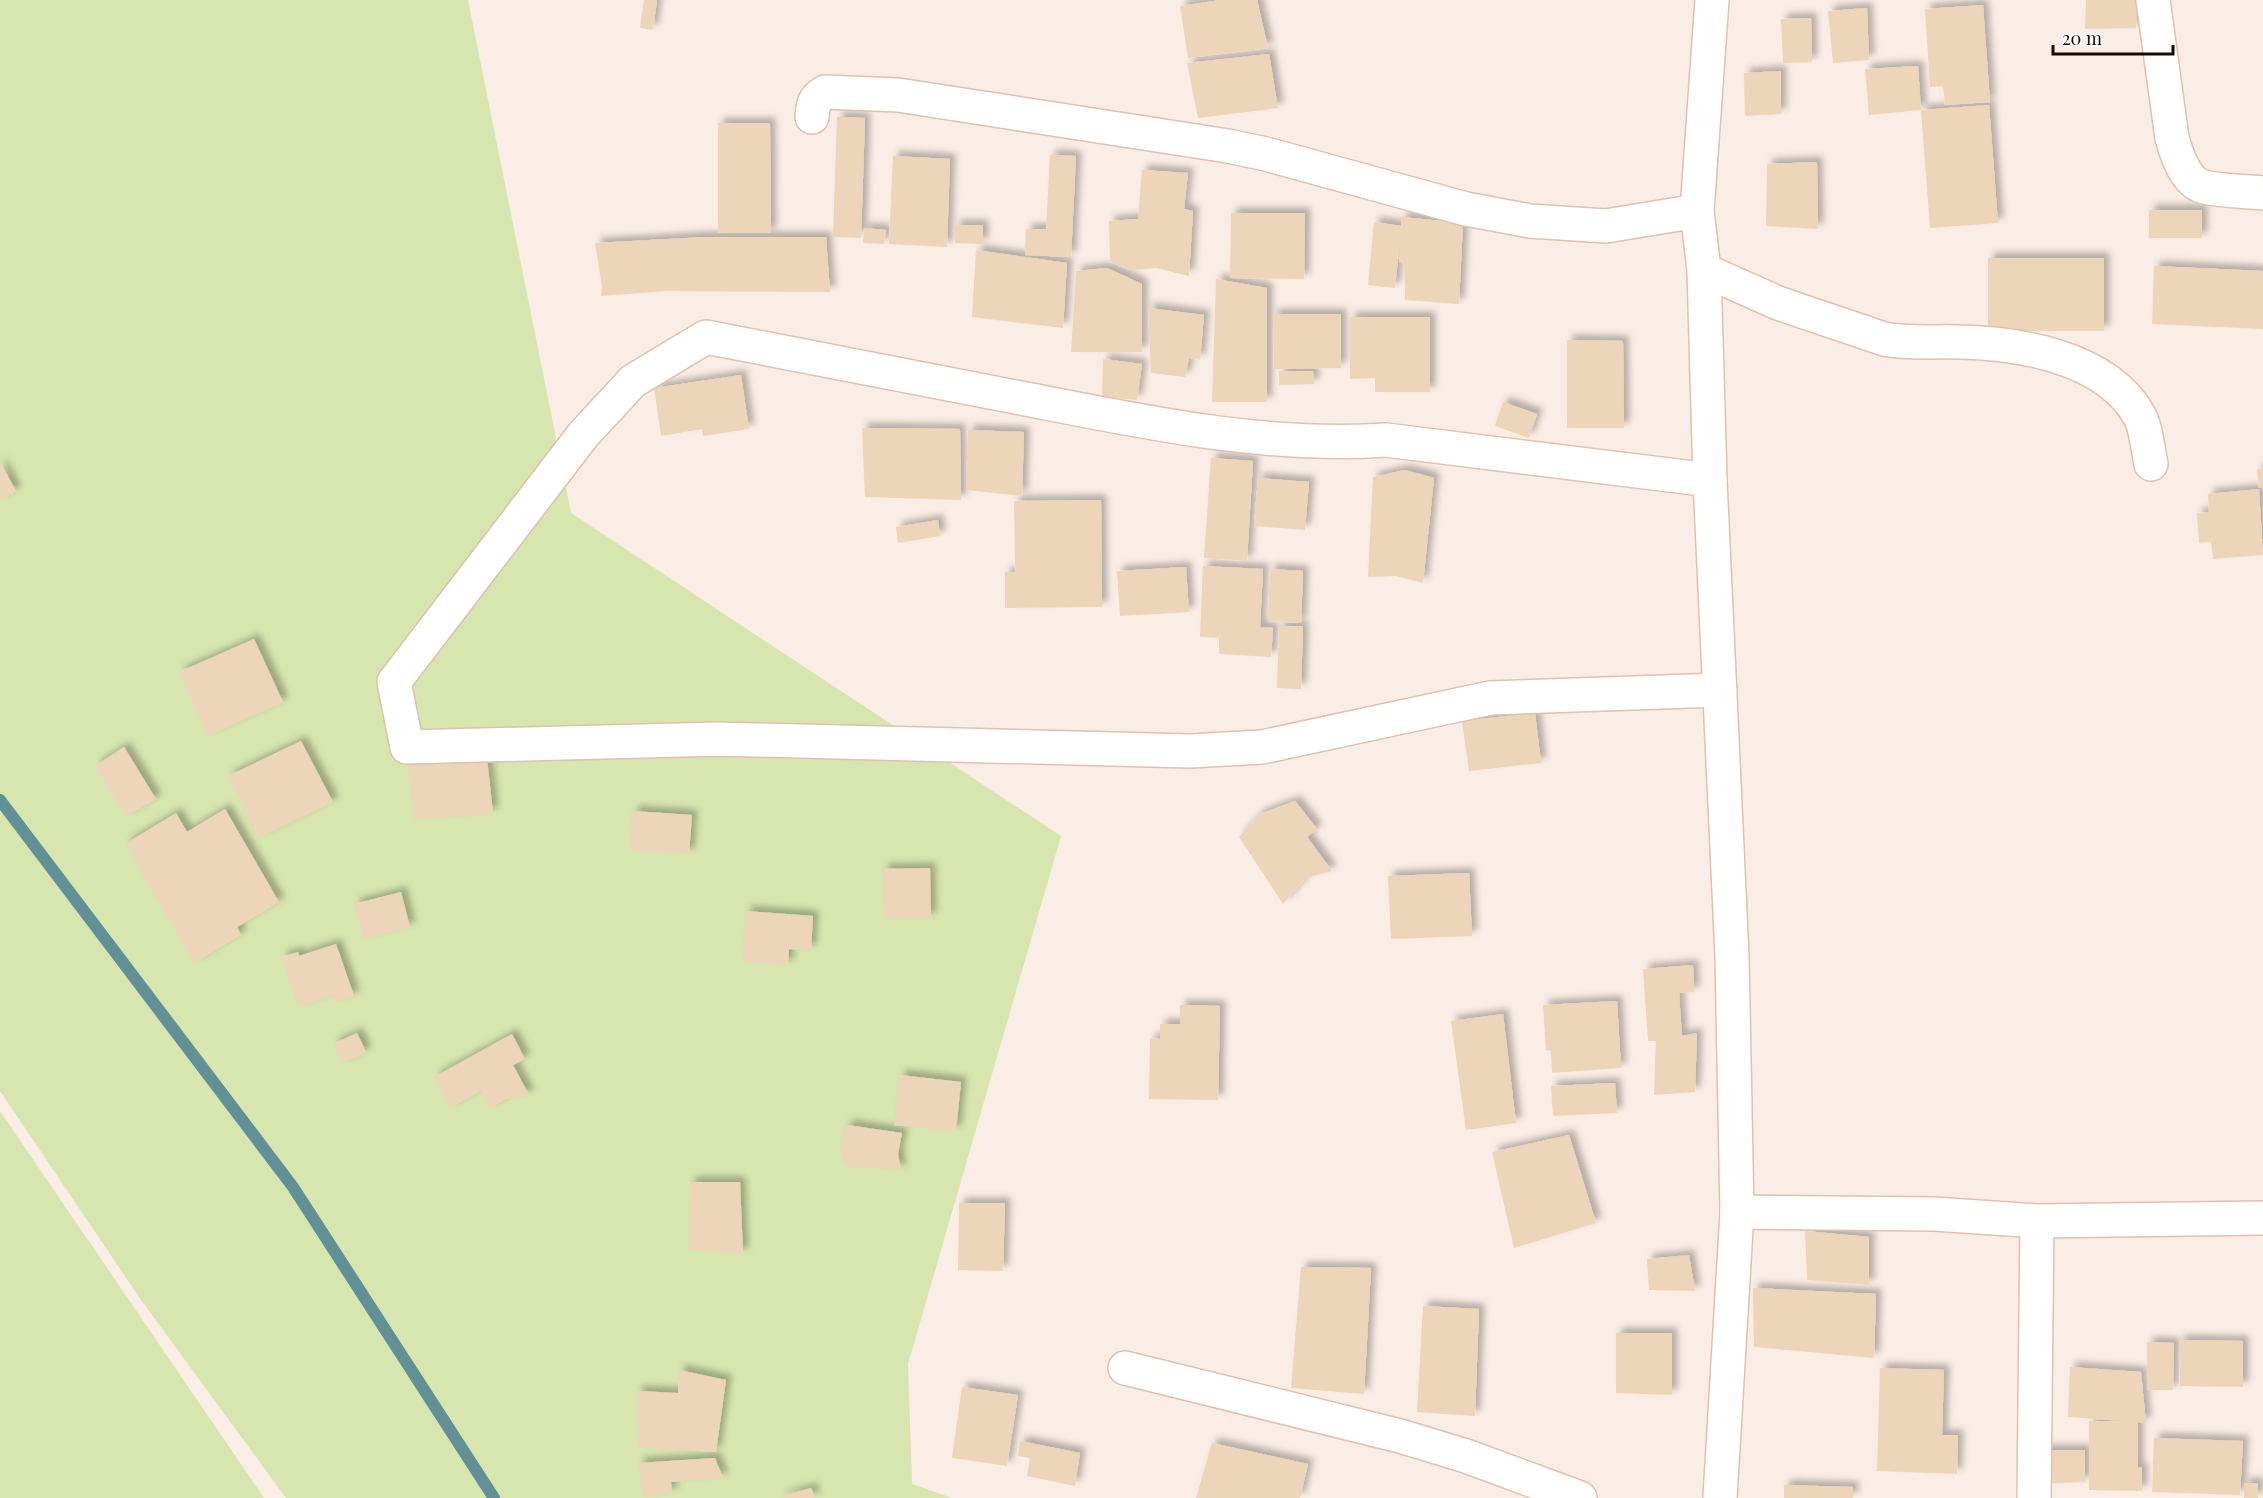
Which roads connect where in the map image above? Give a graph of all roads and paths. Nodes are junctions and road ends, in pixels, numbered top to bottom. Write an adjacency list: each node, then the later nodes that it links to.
1 (1712, 0): 5 (street)
2 (2153, 0): 4 (street)
3 (812, 117): 5 (street)
4 (2263, 193)
5 (1697, 211): 6 (street)
6 (1704, 270): 7 (street); 8 (street)
7 (2151, 464)
8 (1710, 480): 9 (street); 9 (street)
9 (1719, 690): 10 (street)
10 (1737, 1212): 12 (street); 15 (street)
11 (2263, 1218): 12 (street)
12 (2037, 1221): 16 (street)
13 (1125, 1368): 14 (street)
14 (1580, 1498)
15 (1720, 1498)
16 (2034, 1498)

